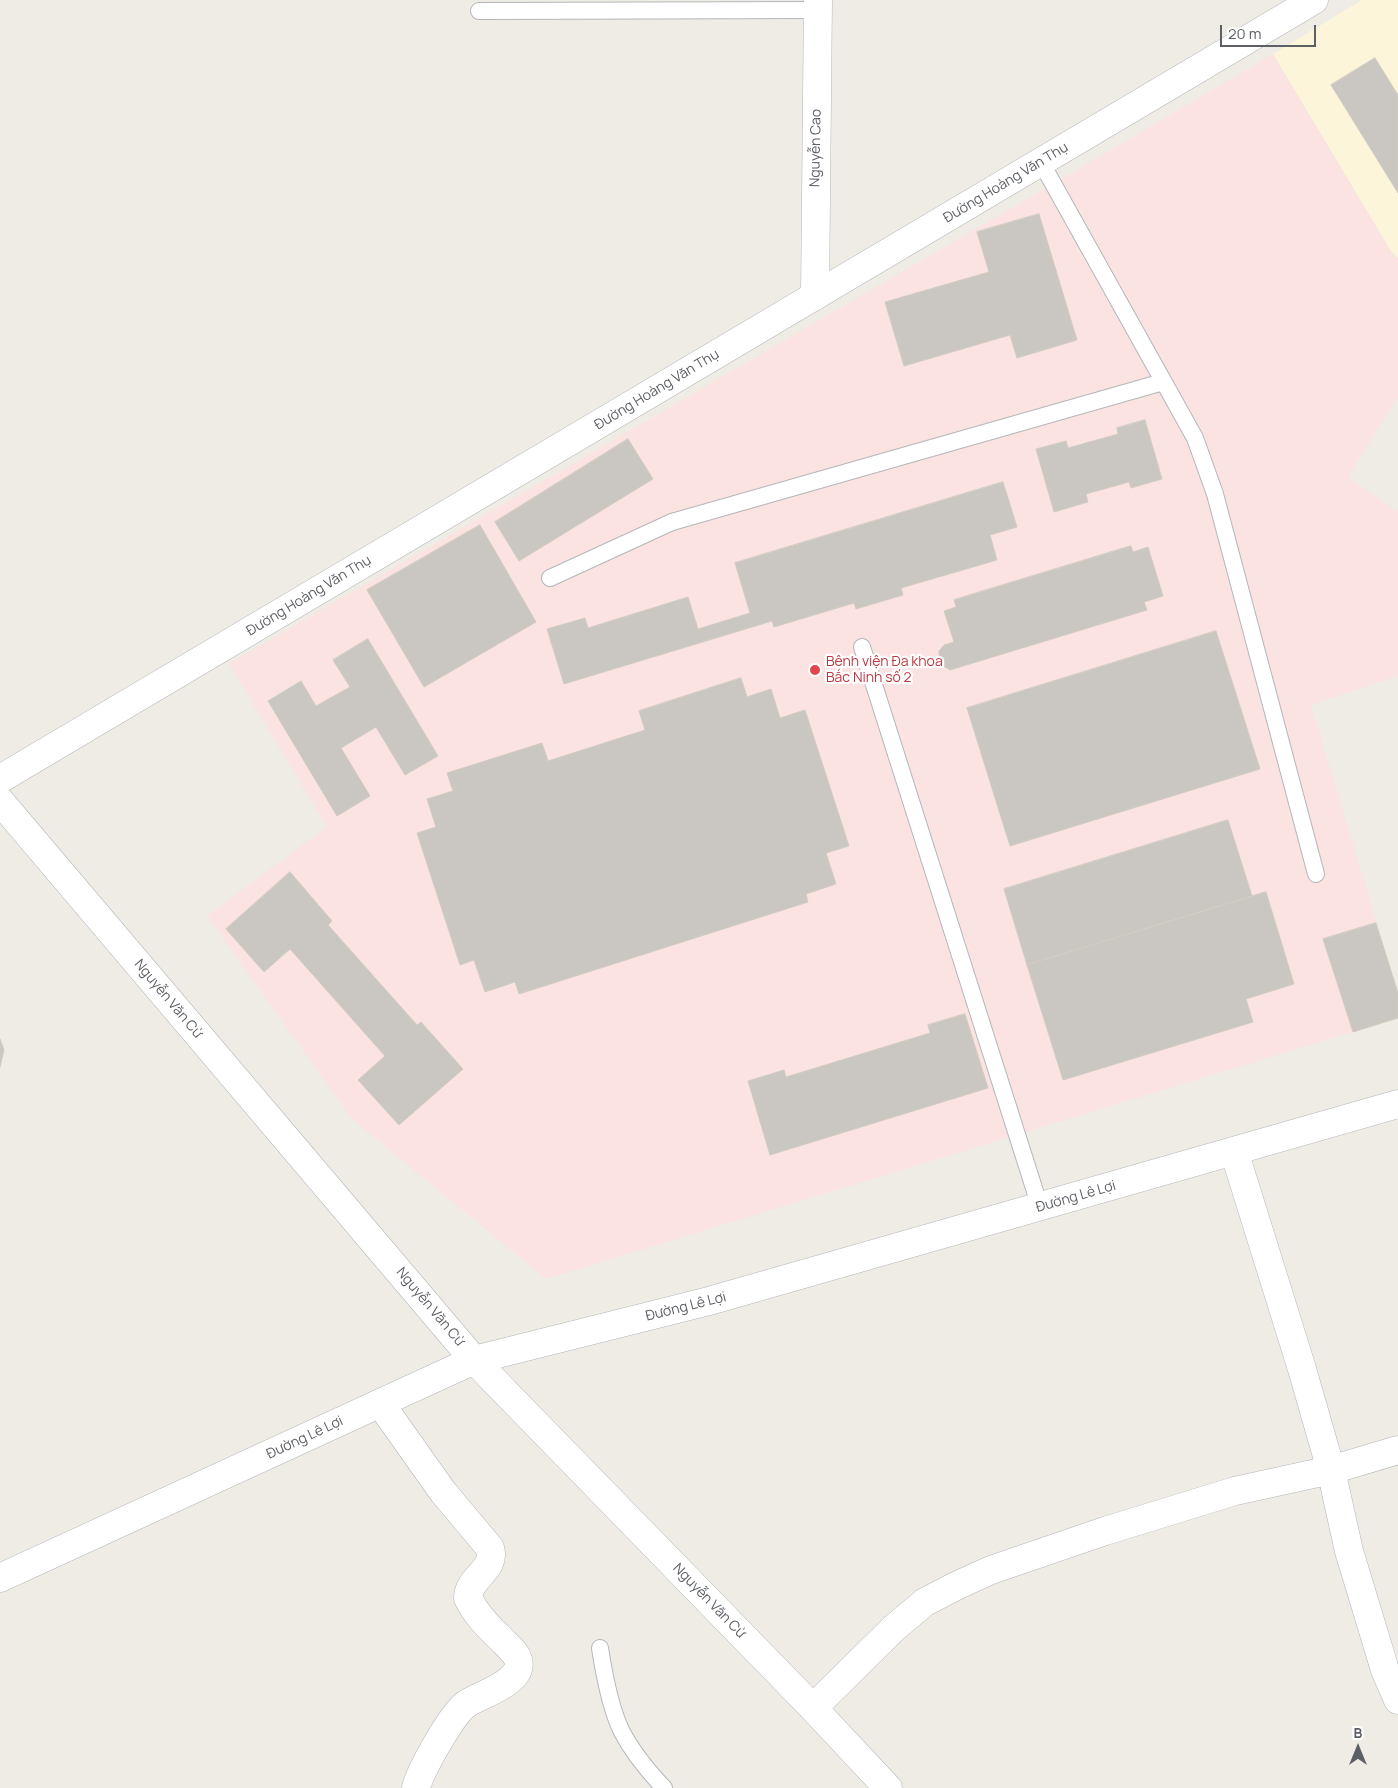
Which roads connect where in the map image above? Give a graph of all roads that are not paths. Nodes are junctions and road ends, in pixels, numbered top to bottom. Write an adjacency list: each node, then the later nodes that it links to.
1 (1314, 0): 4 (street, Đường Hoàng Văn Thụ)
2 (817, 5): 3 (lane); 5 (street, Nguyễn Cao)
3 (479, 11)
4 (1041, 162): 5 (street, Đường Hoàng Văn Thụ); 6 (lane)
5 (815, 296): 9 (street, Đường Hoàng Văn Thụ)
6 (1163, 382): 7 (lane); 11 (lane)
7 (550, 578)
8 (862, 647): 14 (lane)
9 (0, 779)
10 (0, 801): 15 (street, Nguyễn Văn Cừ)
11 (1316, 874)
12 (1398, 1104): 13 (street, Đường Lê Lợi)
13 (1234, 1151): 14 (street, Đường Lê Lợi); 18 (street)
14 (1040, 1207): 15 (street, Đường Lê Lợi)
15 (474, 1360): 16 (street, Đường Lê Lợi); 22 (street, Nguyễn Văn Cừ)
16 (380, 1403): 19 (street, Đường Lê Lợi); 23 (street)
17 (1398, 1450): 18 (street)
18 (1331, 1470): 21 (street); 22 (street)
19 (0, 1578)
20 (600, 1648): 24 (lane)
21 (1398, 1700)
22 (813, 1708): 25 (street, Nguyễn Văn Cừ)
23 (416, 1788)
24 (664, 1788)
25 (888, 1788)

